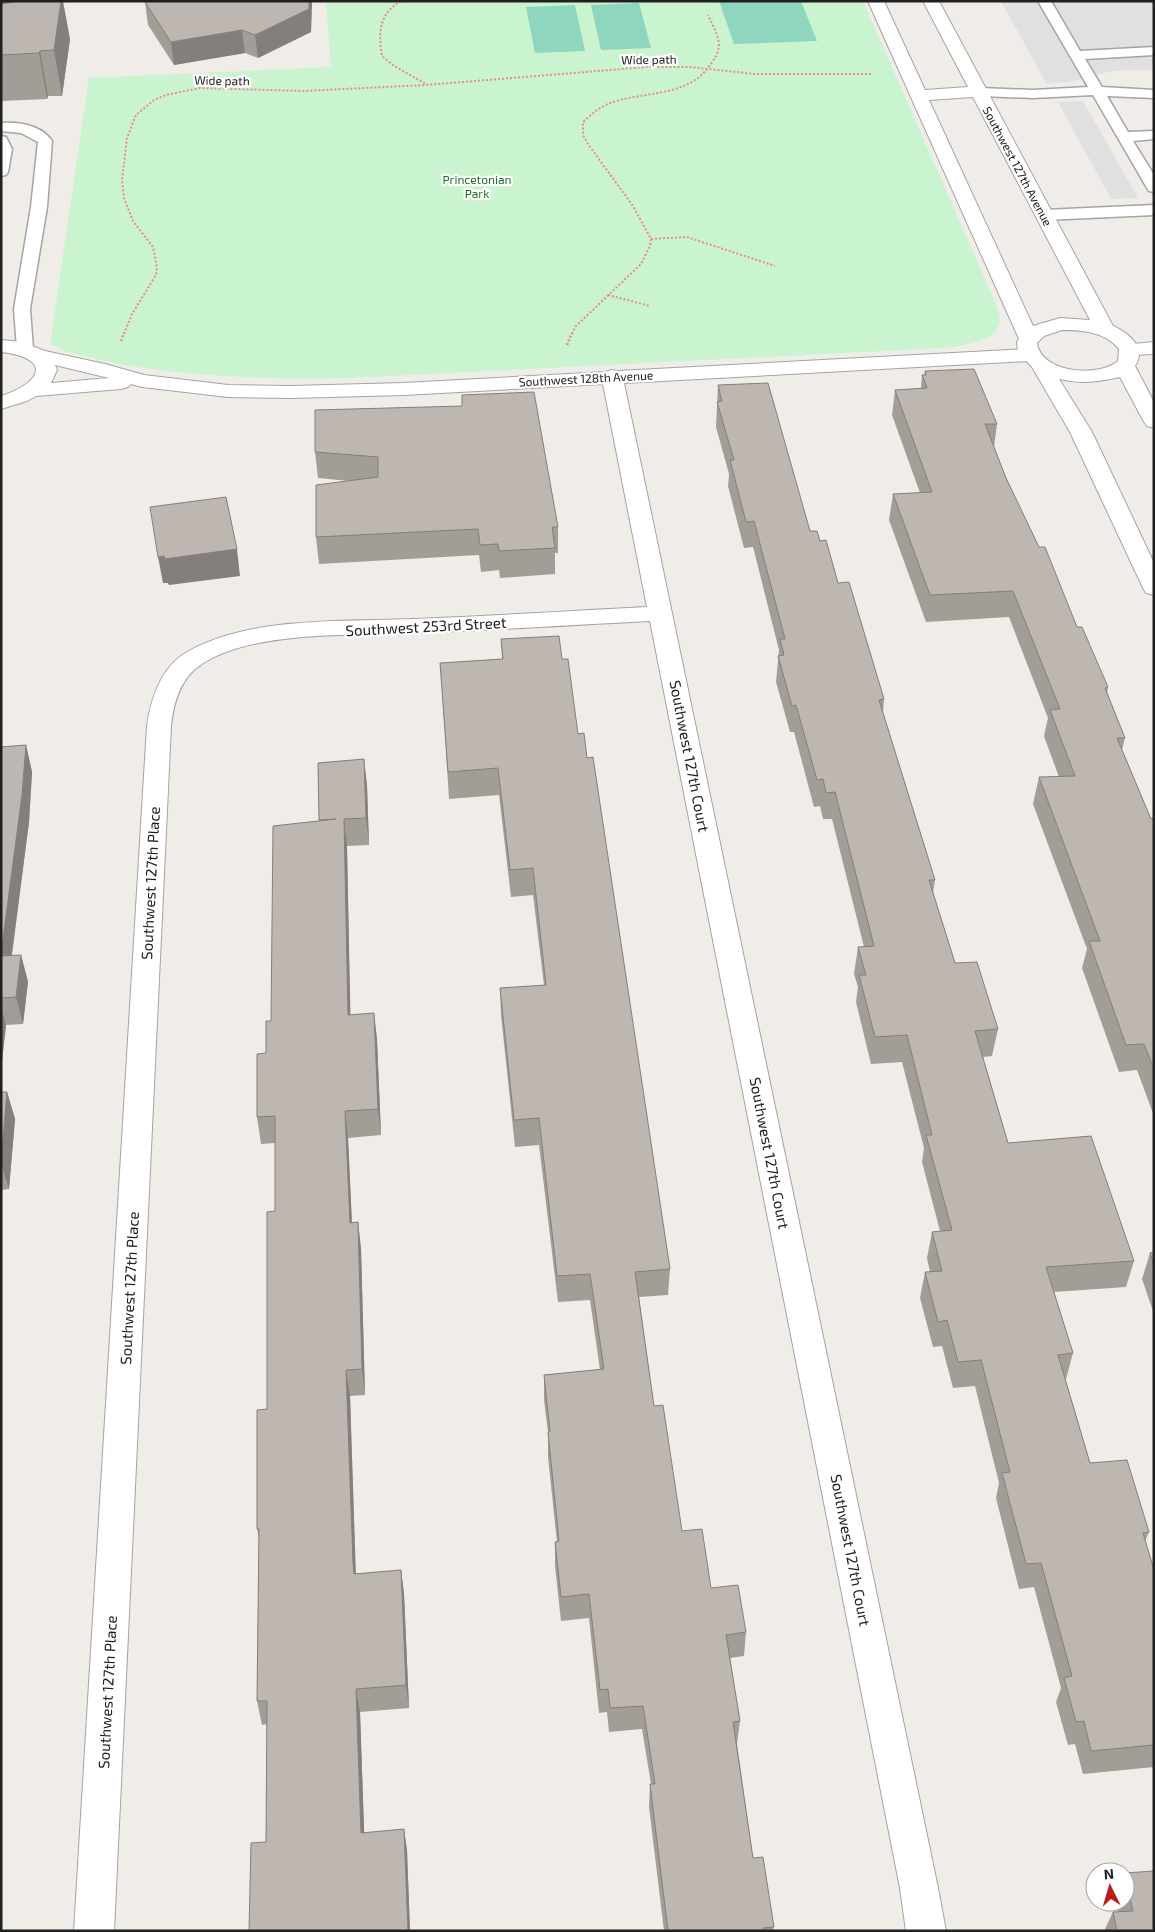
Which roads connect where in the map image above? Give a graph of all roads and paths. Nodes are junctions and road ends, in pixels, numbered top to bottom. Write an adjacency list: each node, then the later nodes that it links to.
1 (401, 1): 10 (path)
2 (876, 1): 14 (street)
3 (931, 1): 12 (street, Southwest 127th Avenue)
4 (1044, 1): 7 (lane)
5 (708, 15): 8 (path)
6 (1154, 51): 7 (lane)
7 (1075, 55): 11 (lane)
8 (708, 69): 9 (path, Wide path); 10 (path, Wide path); 23 (path)
9 (872, 74)
10 (426, 85): 28 (path, Wide path)
11 (1097, 91): 12 (lane); 13 (lane); 17 (lane)
12 (980, 92): 14 (street); 22 (street, Southwest 127th Avenue)
13 (1154, 94)
14 (919, 95): 33 (street)
15 (1, 127): 32 (lane)
16 (1154, 135): 17 (lane)
17 (1124, 137): 20 (lane)
18 (1, 140): 19 (lane)
19 (1, 172)
20 (1154, 188)
21 (1154, 210): 22 (lane)
22 (1044, 215): 27 (street, Southwest 127th Avenue)
23 (651, 240): 24 (path); 25 (path)
24 (775, 266)
25 (608, 295): 26 (path); 29 (path)
26 (650, 306)
27 (1105, 330): 33 (street); 34 (street)
28 (119, 345)
29 (567, 345)
30 (1, 346): 32 (street, Southwest 128th Avenue)
31 (1154, 348): 34 (street)
32 (31, 352): 36 (street, Southwest 128th Avenue); 37 (street)
33 (1033, 354): 34 (street); 35 (street, Southwest 128th Avenue); 40 (street)
34 (1127, 358): 39 (street)
35 (612, 376): 36 (street, Southwest 128th Avenue); 41 (street, Southwest 127th Court)
36 (142, 381): 37 (street, Southwest 128th Avenue)
37 (34, 390): 38 (street)
38 (1, 403)
39 (1154, 422)
40 (1154, 588)
41 (660, 613): 42 (street, Southwest 253rd Street); 44 (street, Southwest 127th Court)
42 (195, 657): 43 (street, Southwest 127th Place)
43 (94, 1931)
44 (926, 1931)

